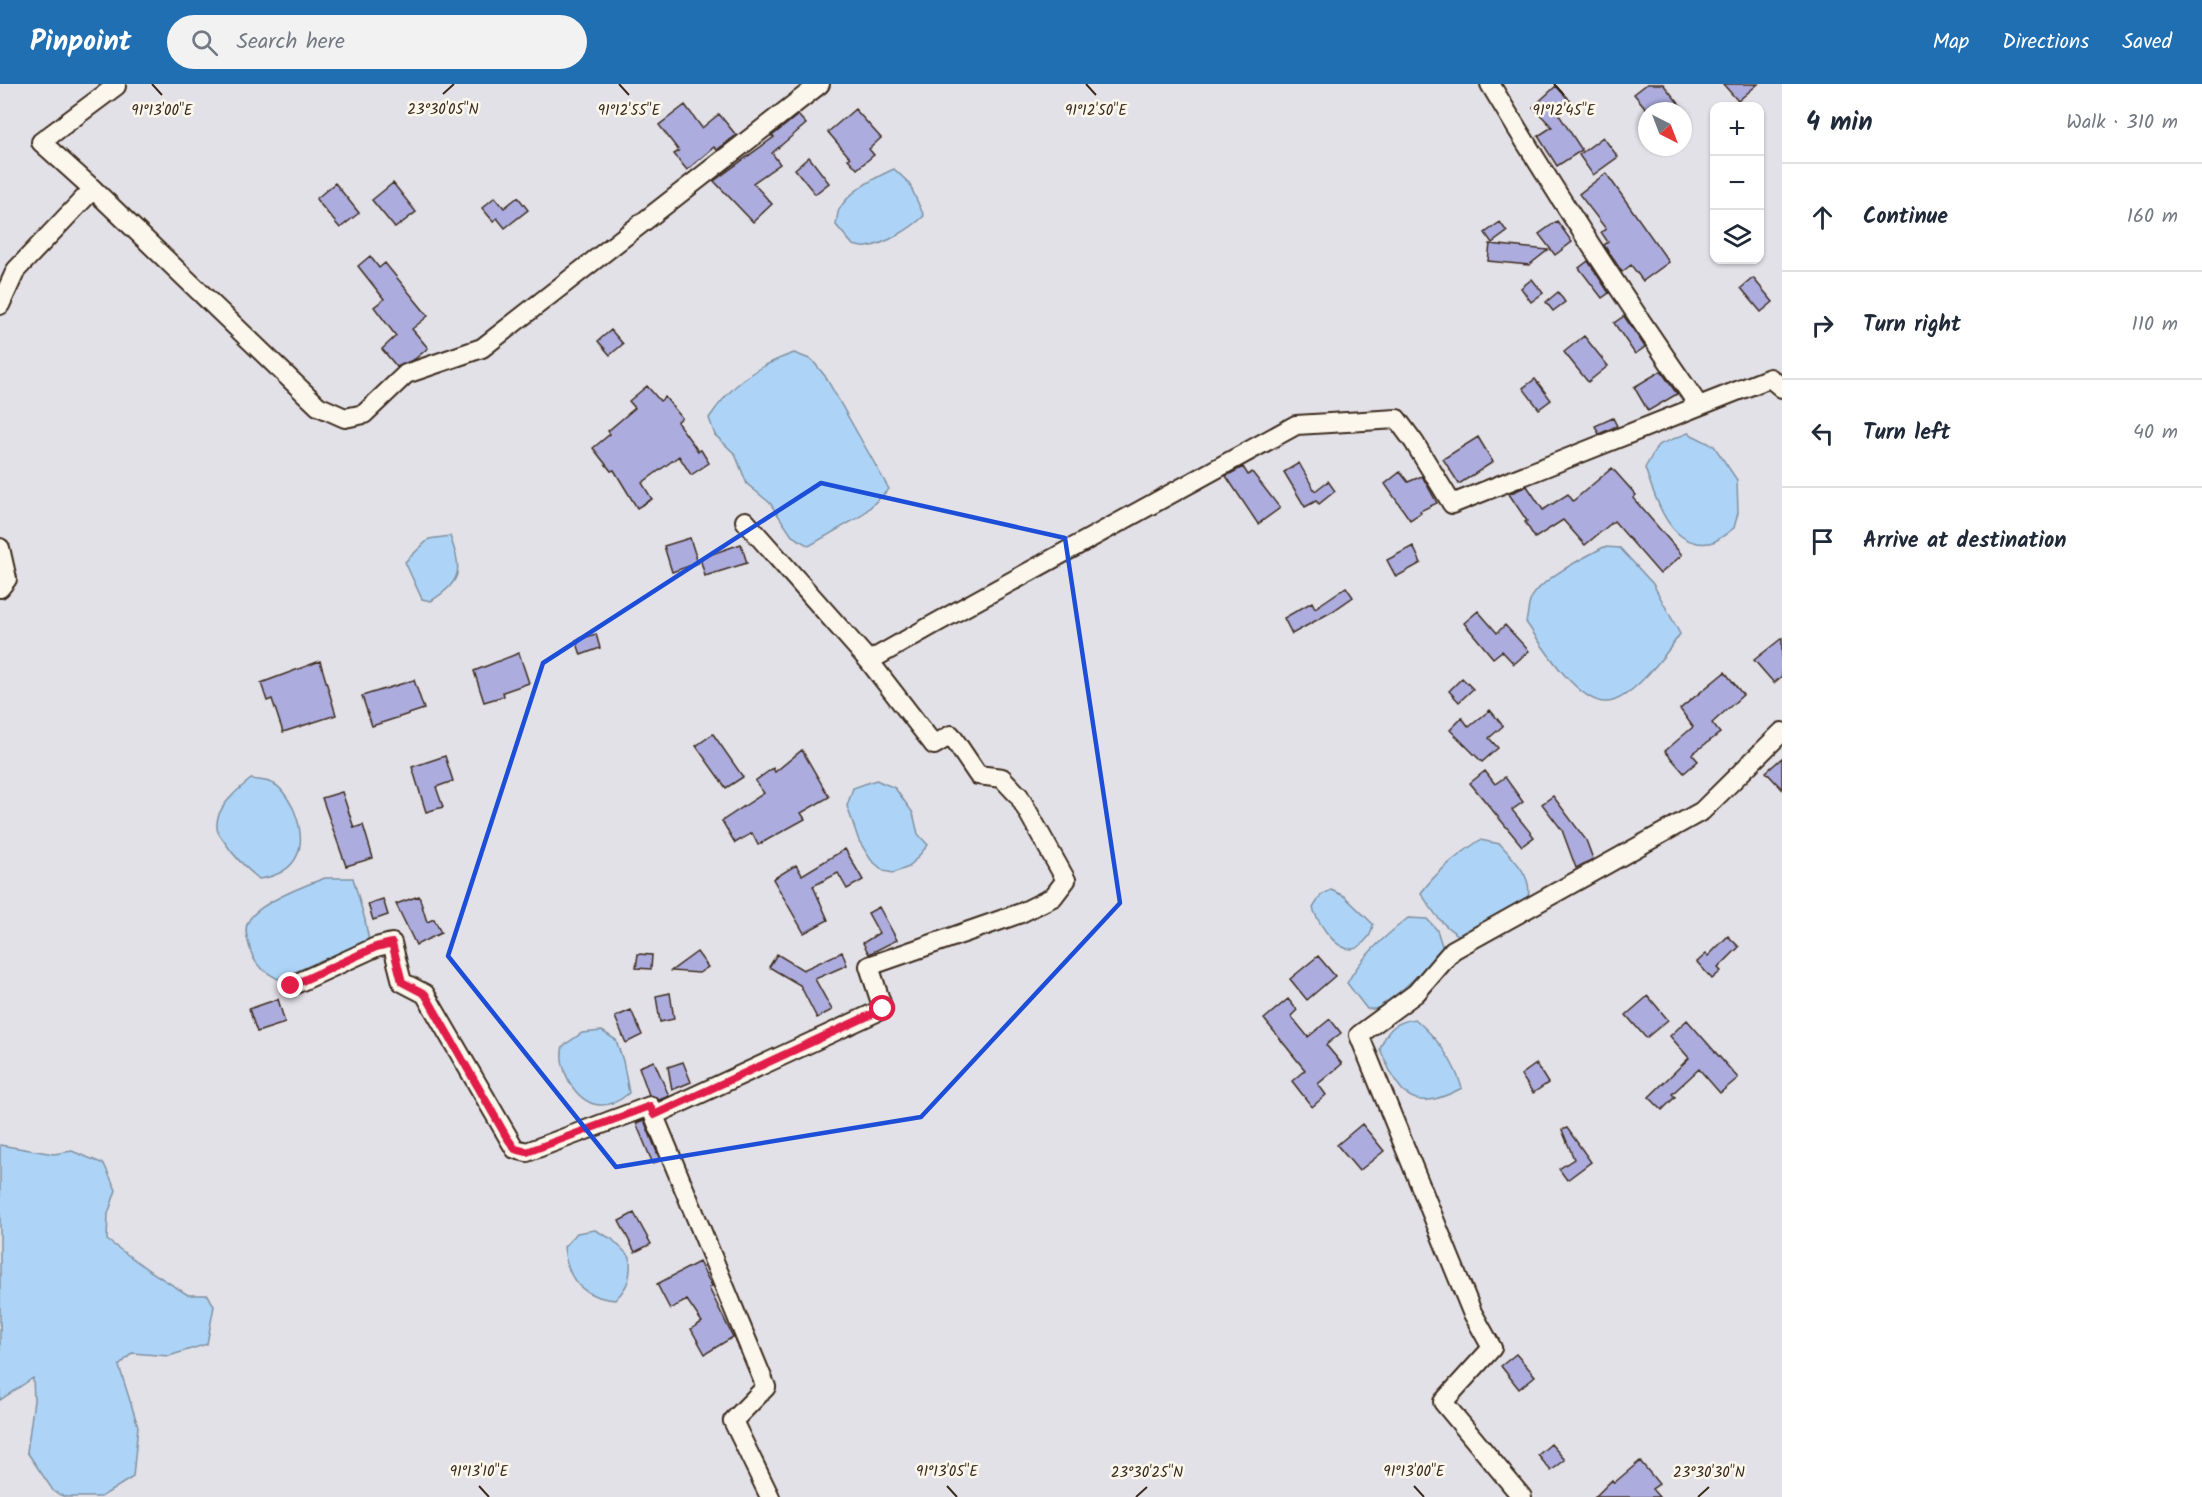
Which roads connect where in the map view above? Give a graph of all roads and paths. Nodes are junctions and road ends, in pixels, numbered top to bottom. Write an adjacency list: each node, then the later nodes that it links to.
1 (116, 84): 4 (street)
2 (819, 84): 4 (street)
3 (1490, 84): 7 (street)
4 (93, 189): 5 (street)
5 (0, 305)
6 (1782, 387): 7 (street)
7 (1699, 406): 11 (street)
8 (746, 521): 11 (street)
9 (0, 548): 10 (street)
10 (0, 588)
11 (869, 662): 14 (street)
12 (1782, 732): 16 (street)
13 (291, 986): 14 (street)
14 (654, 1115): 15 (street)
15 (770, 1497)
16 (1522, 1497)

